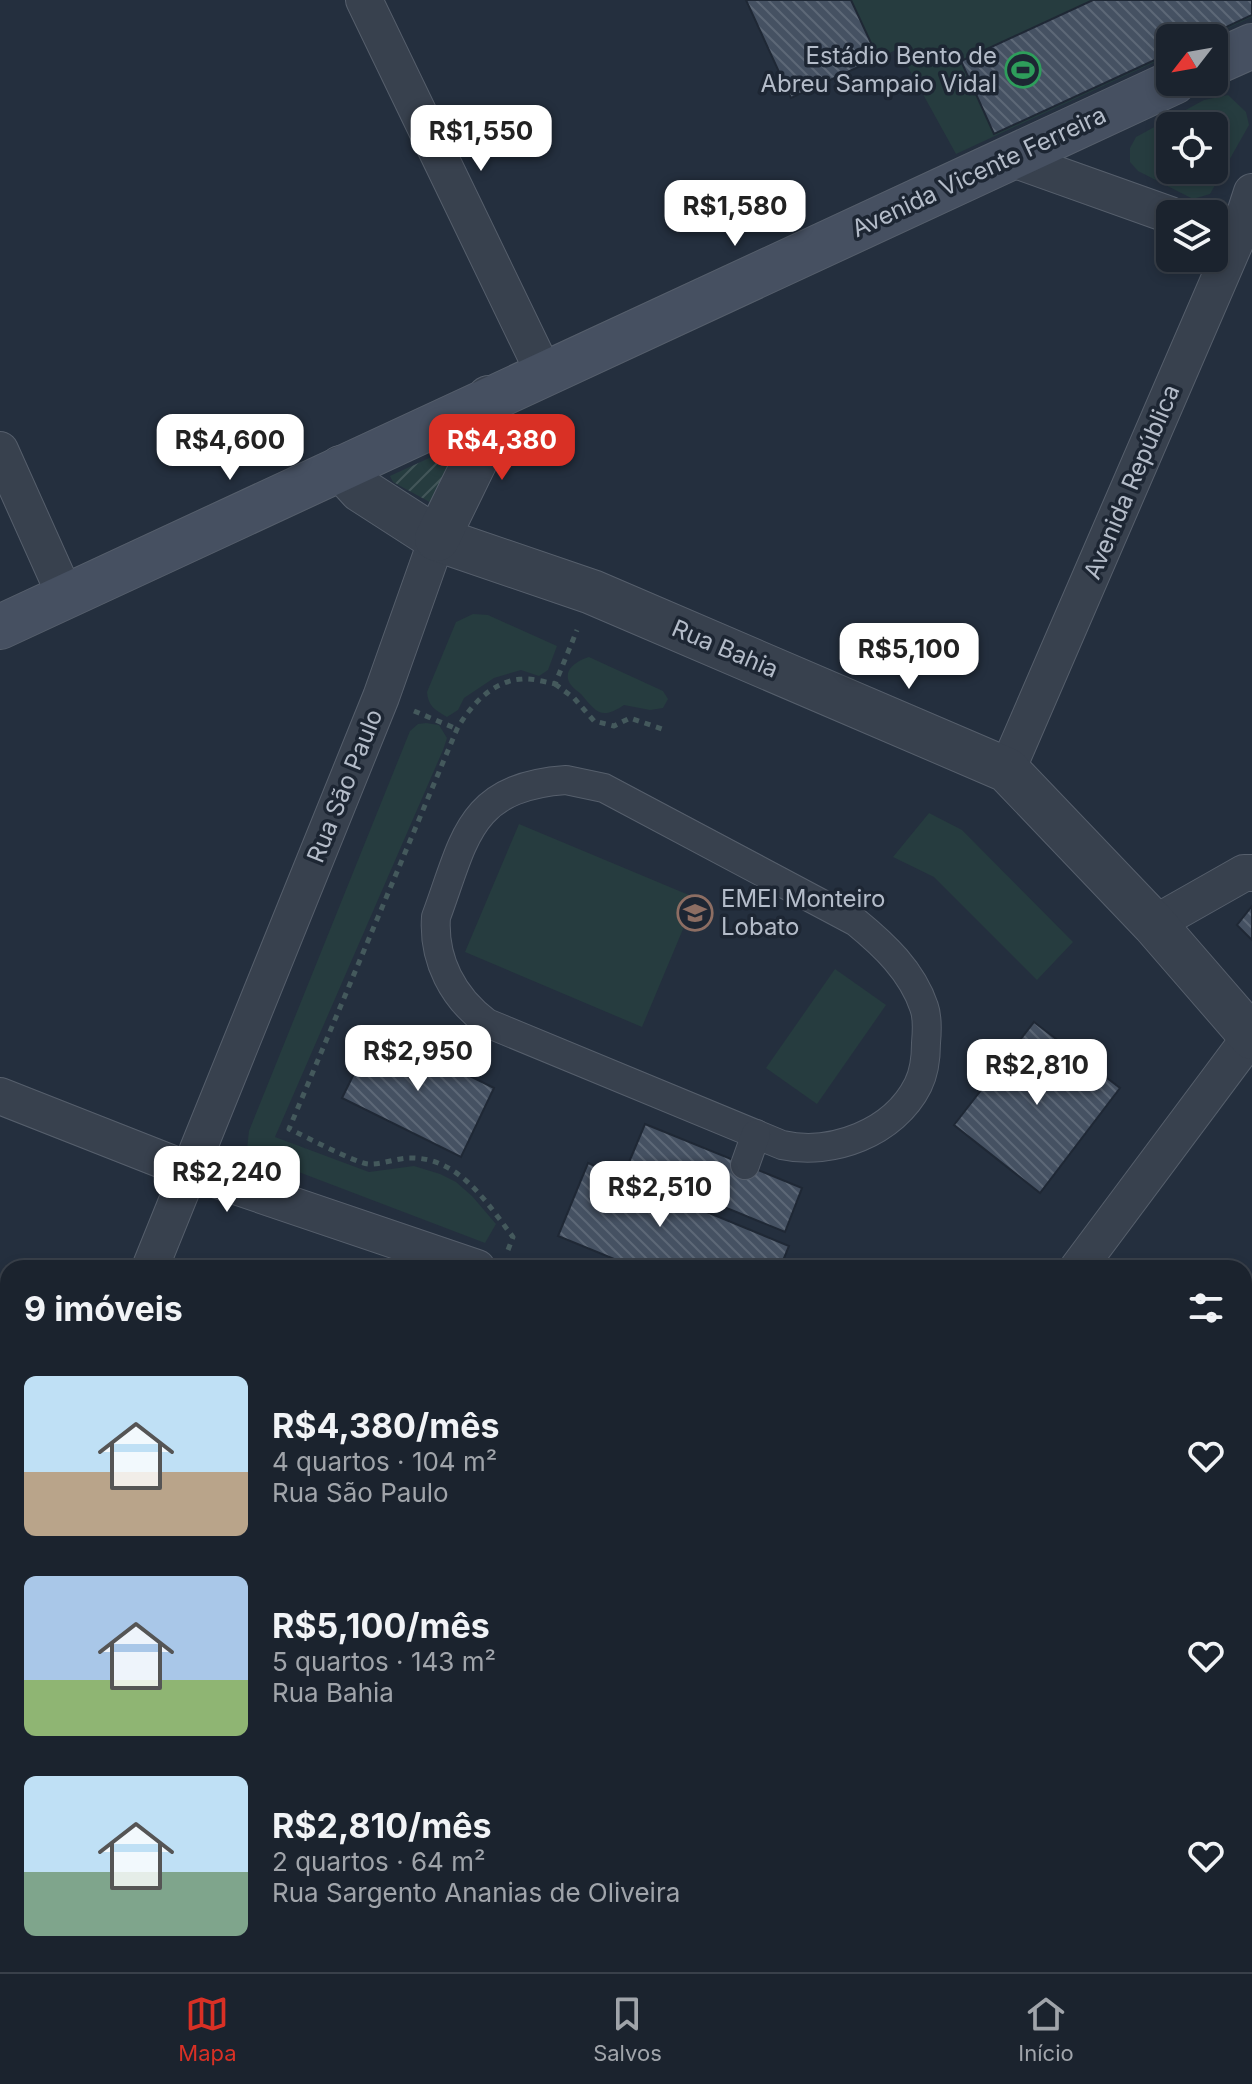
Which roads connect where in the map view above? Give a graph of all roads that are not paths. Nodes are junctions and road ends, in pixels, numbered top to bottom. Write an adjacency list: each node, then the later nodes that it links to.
1 (364, 0): 9 (street)
2 (1252, 46): 3 (main road)
3 (1228, 57)
4 (1156, 90): 5 (main road, Avenida Vicente Ferreira)
5 (1010, 158): 7 (street); 9 (main road, Avenida Vicente Ferreira)
6 (1252, 192): 8 (street, Avenida República)
7 (1156, 210)
8 (1234, 237): 16 (street, Avenida República)
9 (544, 373): 10 (main road, Avenida Vicente Ferreira)
10 (489, 398): 12 (main road, Avenida Vicente Ferreira); 13 (street, Rua São Paulo)
11 (0, 450): 14 (street)
12 (341, 468): 13 (street, Rua Bahia); 14 (main road, Avenida Vicente Ferreira)
13 (437, 539): 16 (street, Rua Bahia); 23 (street, Rua São Paulo)
14 (65, 595): 15 (main road, Avenida Vicente Ferreira)
15 (0, 627)
16 (1007, 770): 18 (street, Rua Bahia)
17 (1252, 873): 18 (street)
18 (1154, 924): 19 (street, Rua Bahia)
19 (1251, 1036): 26 (street)
20 (0, 1096): 23 (street)
21 (756, 1134): 21 (street); 22 (street)
22 (745, 1165)
23 (188, 1170): 24 (street, Rua São Paulo); 25 (street)
24 (153, 1260)
25 (453, 1260)
26 (1084, 1260)

